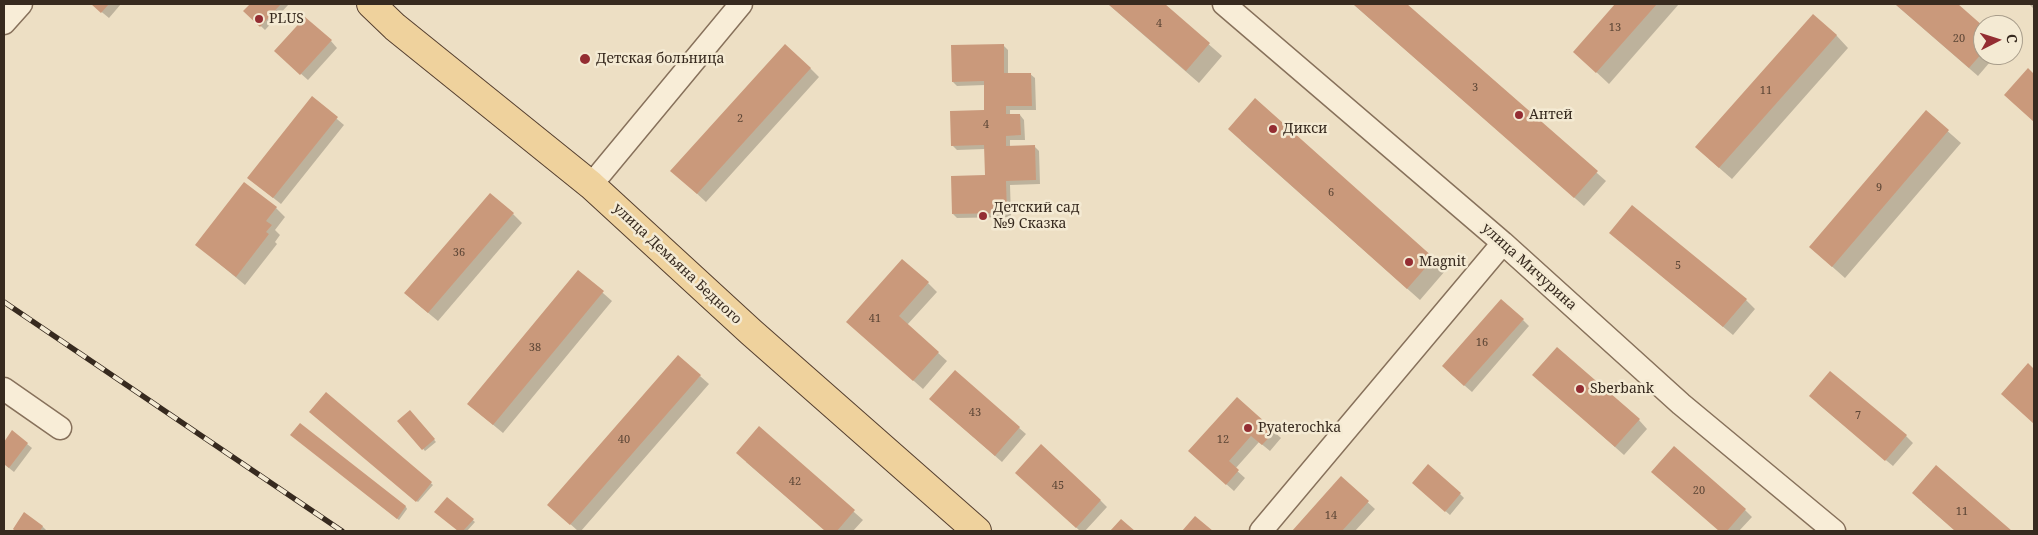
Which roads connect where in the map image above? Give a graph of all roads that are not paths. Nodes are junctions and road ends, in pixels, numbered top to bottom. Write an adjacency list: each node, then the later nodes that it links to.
1 (22, 4): 5 (street)
2 (371, 4): 6 (main road, улица Демьяна Бедного)
3 (741, 4): 6 (street)
4 (1224, 4): 7 (street, улица Мичурина)
5 (4, 23)
6 (591, 185): 10 (main road, улица Демьяна Бедного)
7 (1503, 243): 11 (street); 12 (street, улица Мичурина)
8 (4, 389): 9 (street)
9 (60, 428)
10 (976, 531)
11 (1261, 531)
12 (1834, 531)

